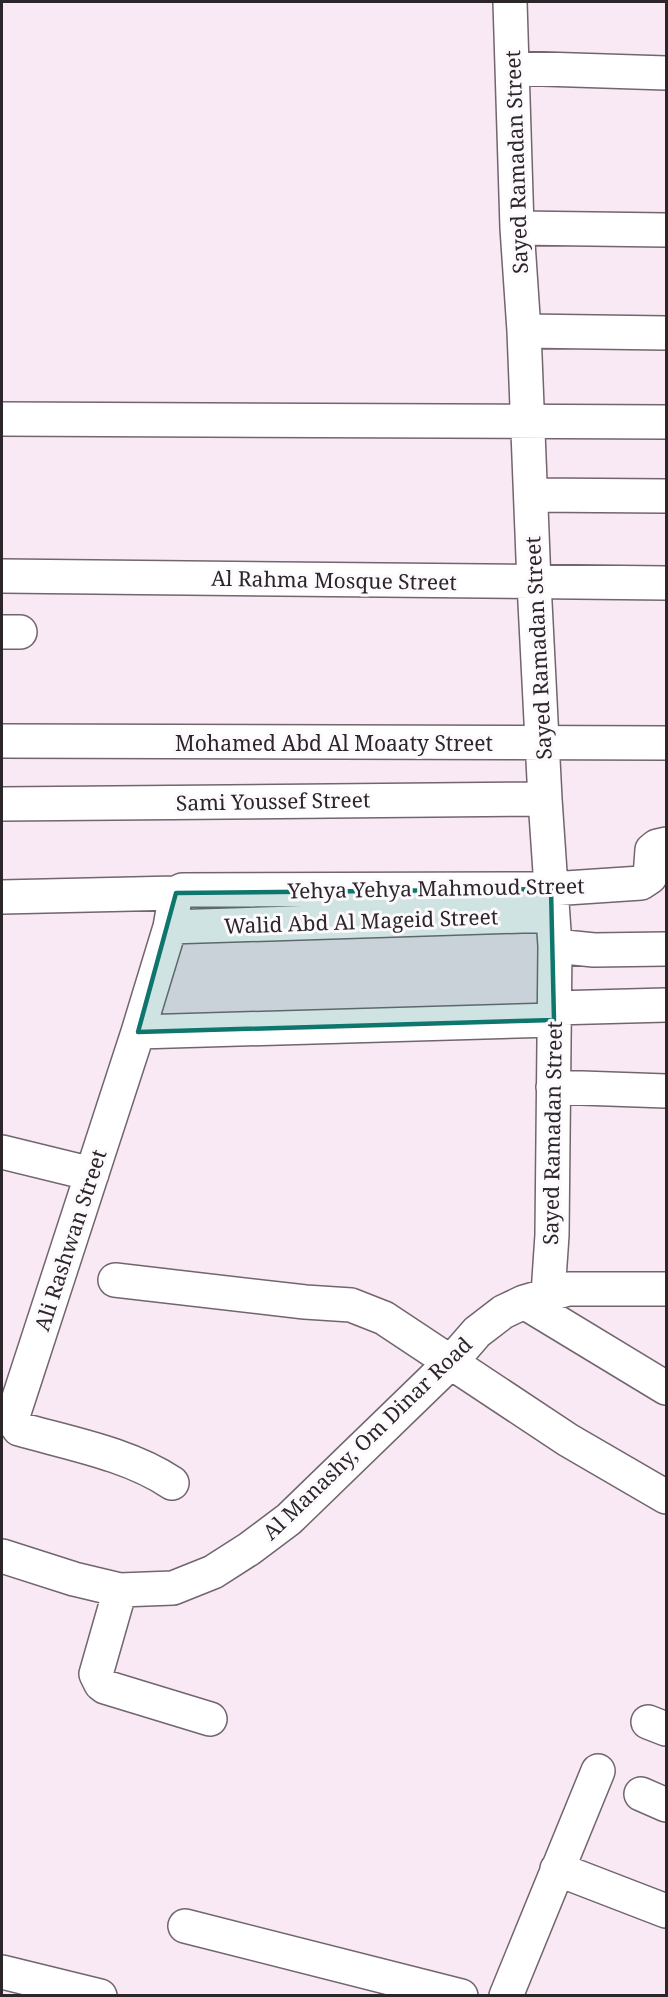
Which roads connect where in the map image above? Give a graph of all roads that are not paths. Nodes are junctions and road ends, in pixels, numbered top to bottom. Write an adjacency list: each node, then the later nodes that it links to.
1 (510, 2): 2 (street, Sayed Ramadan Street)
2 (512, 68): 3 (street); 4 (street, Sayed Ramadan Street)
3 (666, 73)
4 (517, 228): 5 (street); 6 (street, Sayed Ramadan Street)
5 (666, 230)
6 (524, 331): 7 (street); 9 (street, Sayed Ramadan Street)
7 (666, 333)
8 (2, 419): 9 (street)
9 (528, 420): 10 (street); 11 (street, Sayed Ramadan Street)
10 (666, 422)
11 (531, 495): 12 (street); 14 (street, Sayed Ramadan Street)
12 (666, 496)
13 (2, 576): 14 (street, Al Rahma Mosque Street)
14 (534, 583): 15 (street, Al Rahma Mosque Street); 17 (street, Sayed Ramadan Street)
15 (666, 583)
16 (2, 741): 17 (street, Mohamed Abd Al Moaaty Street)
17 (542, 743): 18 (street, Mohamed Abd Al Moaaty Street); 19 (street, Sayed Ramadan Street)
18 (666, 743)
19 (545, 799): 20 (street, Sami Youssef Street); 24 (street, Sayed Ramadan Street)
20 (2, 804)
21 (666, 844): 24 (street, Yehya Yehya Mahmoud Street)
22 (176, 893): 23 (street, Yehya Yehya Mahmoud Street); 24 (street, Yehya Yehya Mahmoud Street); 25 (street, Ali Rashwan Street)
23 (2, 897)
24 (553, 917): 25 (street, Walid Abd Al Mageid Street); 26 (street); 28 (street, Sayed Ramadan Street)
25 (170, 927): 29 (street, Ali Rashwan Street)
26 (666, 949)
27 (666, 1005): 28 (street)
28 (554, 1014): 29 (street); 30 (street, Sayed Ramadan Street)
29 (138, 1032): 33 (street, Ali Rashwan Street)
30 (553, 1087): 31 (street); 36 (street, Sayed Ramadan Street)
31 (666, 1091)
32 (2, 1152): 33 (street)
33 (92, 1174): 39 (street, Ali Rashwan Street)
34 (115, 1280): 37 (street)
35 (666, 1289): 36 (street, Al Manashy, Om Dinar Road)
36 (536, 1298): 37 (street, Al Manashy, Om Dinar Road); 38 (street)
37 (450, 1363): 40 (street); 42 (street, Al Manashy, Om Dinar Road)
38 (666, 1389)
39 (172, 1483)
40 (666, 1497)
41 (2, 1556): 42 (street, Al Manashy, Om Dinar Road)
42 (120, 1590): 43 (street)
43 (210, 1719)
44 (598, 1771): 45 (street)
45 (557, 1869): 46 (street); 49 (street)
46 (666, 1911)
47 (185, 1926): 51 (street)
48 (2, 1972): 50 (street)
49 (517, 1992)
50 (100, 1995)
51 (461, 1995)

